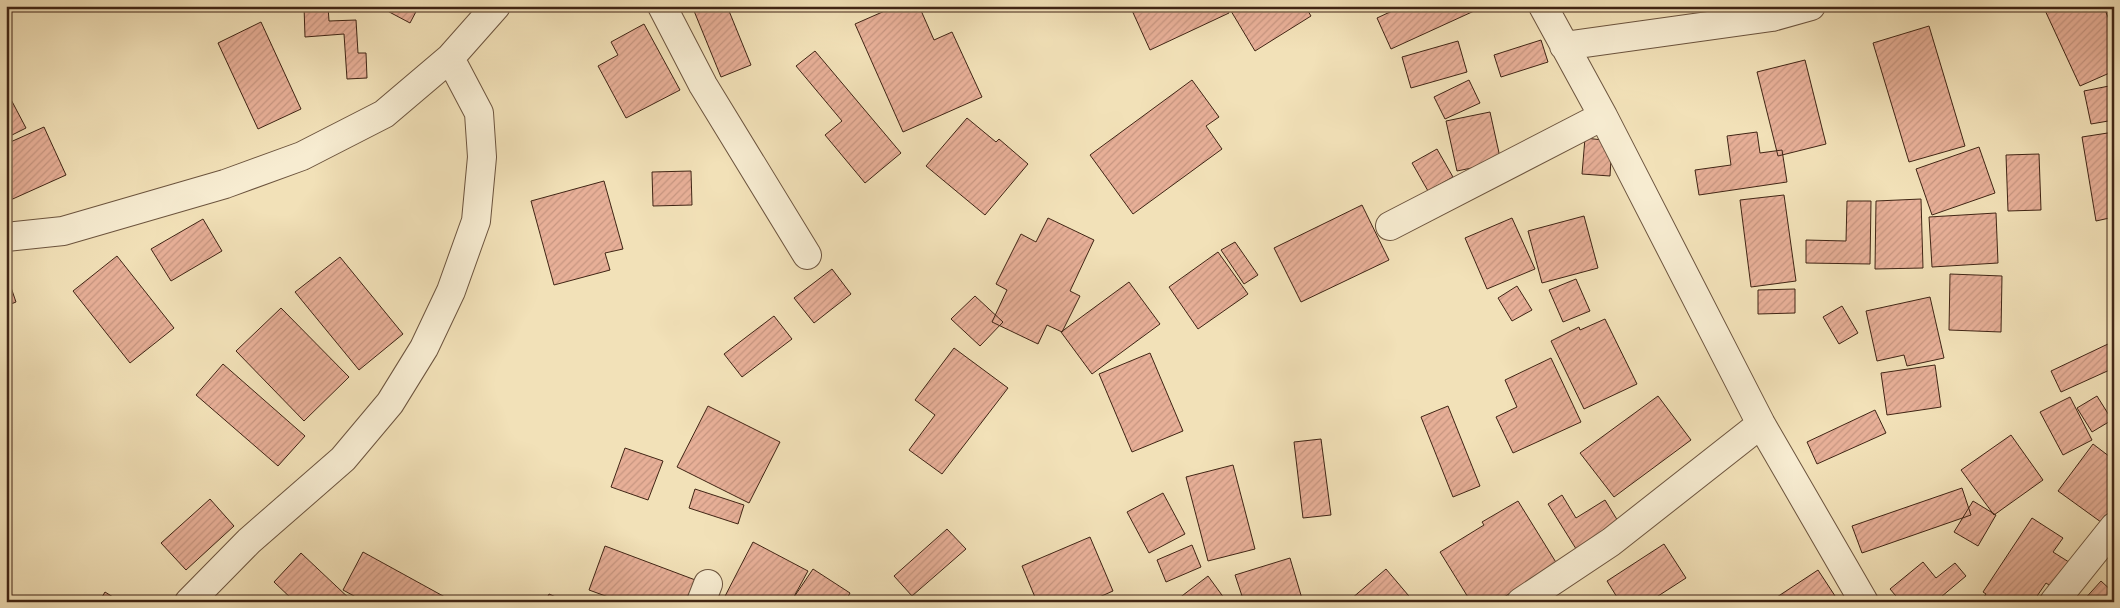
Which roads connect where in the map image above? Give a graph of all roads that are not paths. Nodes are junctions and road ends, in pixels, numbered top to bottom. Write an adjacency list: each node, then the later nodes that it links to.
1 (496, 6): 6 (street)
2 (662, 6): 10 (street)
3 (1543, 6): 5 (street)
4 (1811, 6): 5 (street)
5 (1564, 46): 7 (street)
6 (450, 58): 9 (street); 13 (street)
7 (1603, 116): 8 (street); 11 (street)
8 (1390, 226)
9 (6, 237)
10 (807, 255)
11 (1761, 424): 14 (street); 15 (street)
12 (2114, 527): 16 (street)
13 (188, 602)
14 (1522, 602)
15 (1864, 602)
16 (2054, 602)

